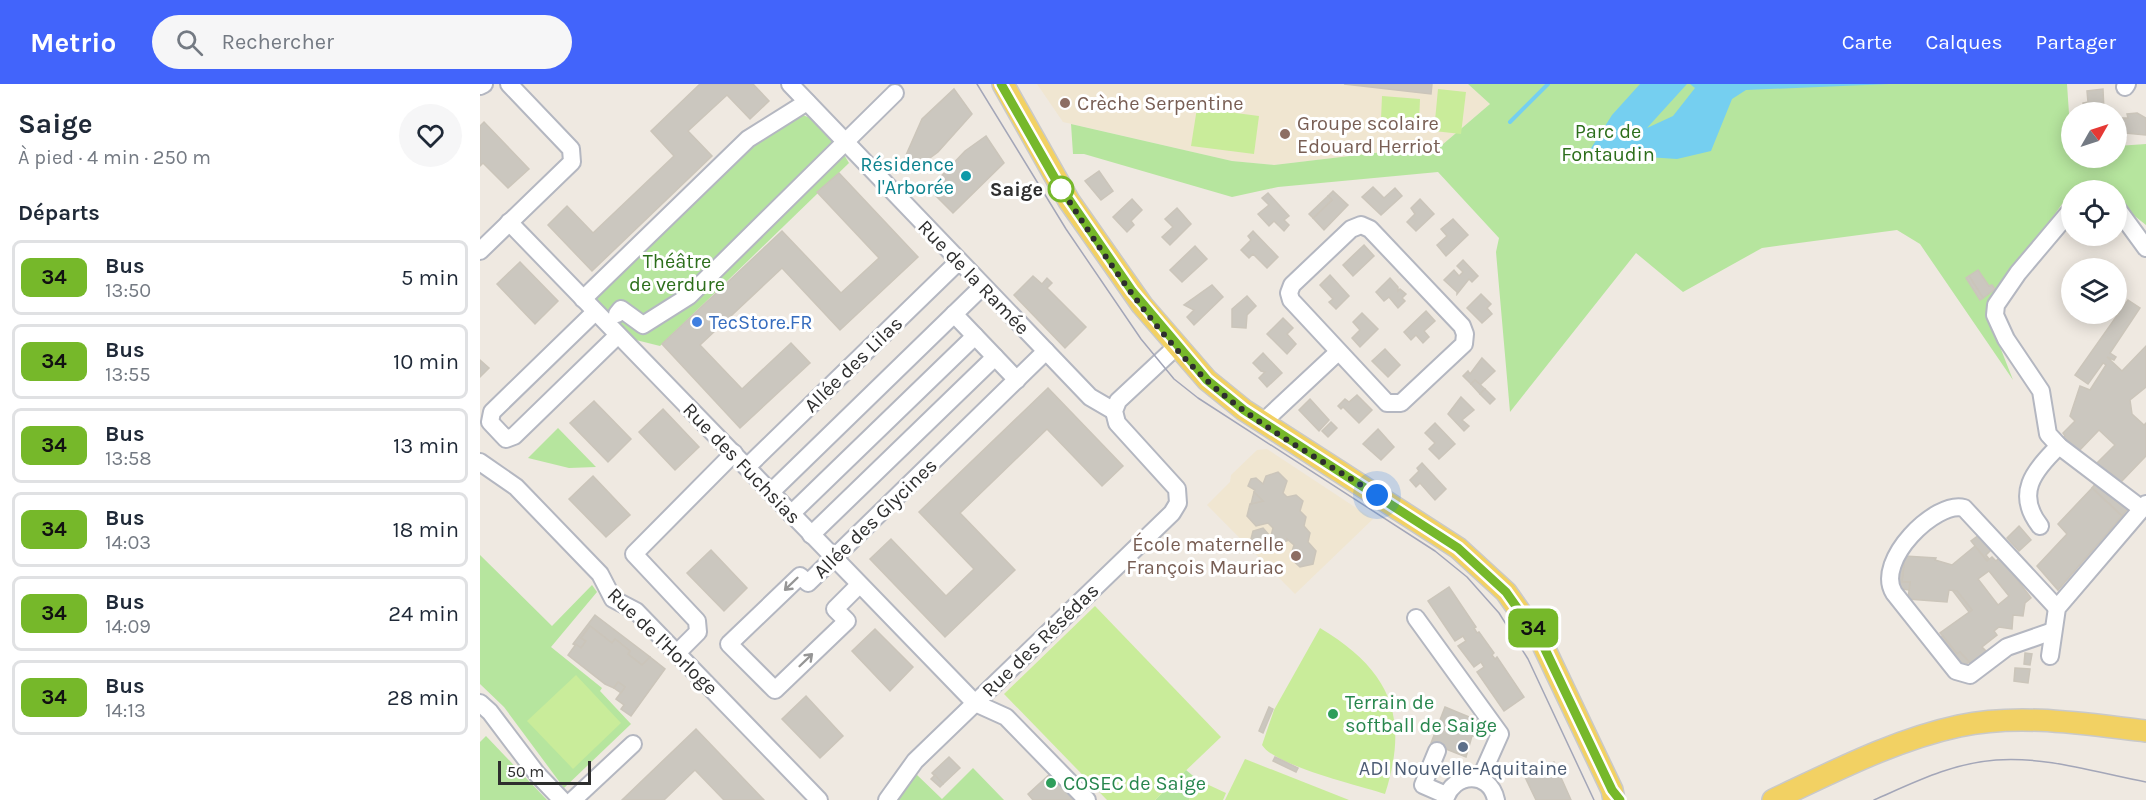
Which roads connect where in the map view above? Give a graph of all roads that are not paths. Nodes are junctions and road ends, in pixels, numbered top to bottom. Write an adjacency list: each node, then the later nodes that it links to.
1 (509, 84): 7 (street)
2 (790, 84): 5 (street, Rue de la Ramée)
3 (1003, 85): 20 (main road)
4 (895, 93): 6 (street)
5 (807, 102): 6 (street, Rue de la Ramée); 14 (street)
6 (846, 142): 12 (street, Rue de la Ramée); 16 (street)
7 (509, 222): 11 (street); 14 (street, Rue des Fuchsias)
8 (2061, 222): 27 (street)
9 (2127, 222): 10 (street)
10 (2146, 249)
11 (480, 251)
12 (959, 261): 13 (street, Rue de la Ramée); 30 (street, Allée des Lilas)
13 (983, 286): 17 (street); 21 (street, Rue de la Ramée)
14 (583, 299): 15 (street, Rue des Fuchsias)
15 (595, 312): 18 (street, Rue des Fuchsias); 18 (street)
16 (616, 314)
17 (954, 314): 19 (street); 31 (street)
18 (618, 335): 28 (street, Rue des Fuchsias)
19 (975, 336): 23 (street); 33 (street)
20 (1173, 350): 25 (street); 26 (main road)
21 (1046, 351): 24 (street, Allée des Glycines); 25 (street, Rue de la Ramée)
22 (1338, 352): 22 (street); 26 (street)
23 (995, 357): 24 (street); 35 (street)
24 (1017, 380): 36 (street, Allée des Glycines)
25 (1114, 411): 44 (street, Rue des Résédas)
26 (1263, 422): 50 (main road)
27 (2059, 446): 32 (street); 34 (street)
28 (734, 453): 30 (street, Rue des Fuchsias); 41 (street)
29 (480, 462): 41 (street, Rue de l'Horloge)
30 (747, 467): 31 (street, Rue des Fuchsias)
31 (771, 492): 33 (street, Rue des Fuchsias)
32 (2144, 506): 38 (street)
33 (791, 514): 35 (street, Rue des Fuchsias)
34 (2040, 526)
35 (811, 535): 36 (street, Rue des Fuchsias)
36 (834, 559): 37 (street, Rue des Fuchsias); 37 (street, Allée des Glycines, one-way to 37)
37 (860, 585): 44 (street, Rue des Fuchsias)
38 (2057, 608): 40 (street); 40 (street)
39 (1416, 618): 49 (street)
40 (2053, 631): 42 (street)
41 (677, 653): 54 (street, Rue de l'Horloge)
42 (2050, 657)
43 (480, 703): 52 (street)
44 (975, 703): 55 (street, Rue des Résédas); 56 (street)
45 (2146, 731): 58 (main road)
46 (2146, 740): 59 (main road)
47 (633, 744): 53 (street)
48 (1437, 751): 51 (street)
49 (1480, 779): 51 (street); 57 (street)
50 (1615, 797)
51 (1445, 798)
52 (562, 800)
53 (573, 800)
54 (819, 800)
55 (887, 800)
56 (1088, 800)
57 (1497, 800)
58 (1773, 800)
59 (1792, 800)

